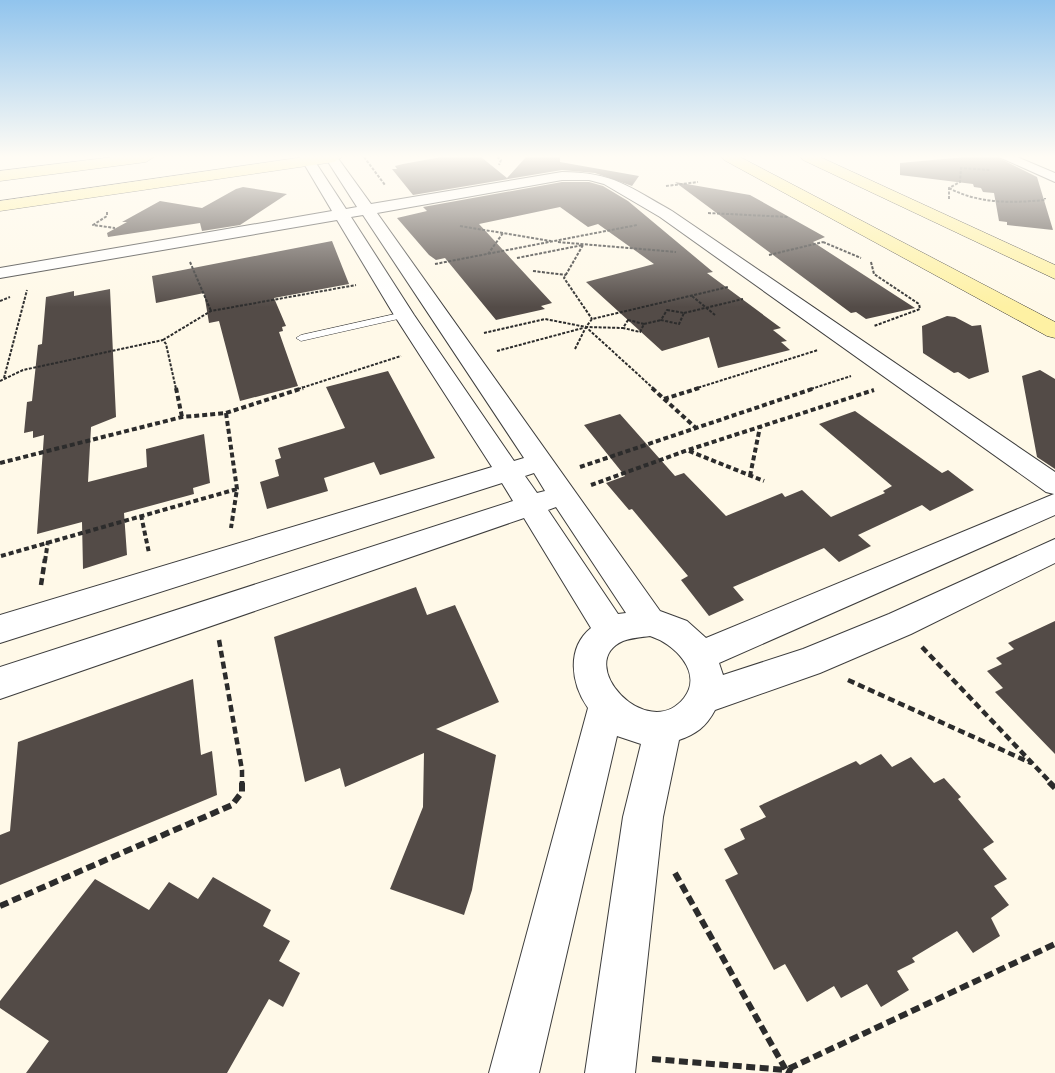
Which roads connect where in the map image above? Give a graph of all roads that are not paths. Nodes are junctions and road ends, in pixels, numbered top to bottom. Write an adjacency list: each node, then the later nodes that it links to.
1 (338, 207): 8 (street)
2 (380, 207): 7 (street)
3 (654, 207): 17 (street)
4 (824, 207): 13 (main road)
5 (858, 207): 9 (main road)
6 (915, 207): 11 (main road)
7 (368, 209): 8 (street); 16 (street)
8 (342, 214): 10 (street); 12 (street)
9 (923, 240)
10 (0, 273)
11 (1055, 273)
12 (404, 315): 14 (lane); 15 (street)
13 (1055, 331)
14 (301, 338)
15 (508, 472): 16 (street); 19 (street); 22 (street)
16 (551, 478): 19 (street); 21 (street)
17 (1055, 484)
18 (1055, 504): 24 (street)
19 (531, 506): 23 (street); 25 (street)
20 (1055, 550): 26 (street)
21 (650, 622): 23 (street); 24 (street)
22 (0, 629)
23 (610, 630): 27 (street)
24 (700, 656): 26 (street)
25 (0, 683)
26 (704, 698): 28 (street)
27 (606, 707): 28 (street); 30 (street)
28 (663, 728): 29 (street)
29 (611, 1064)
30 (514, 1073)

